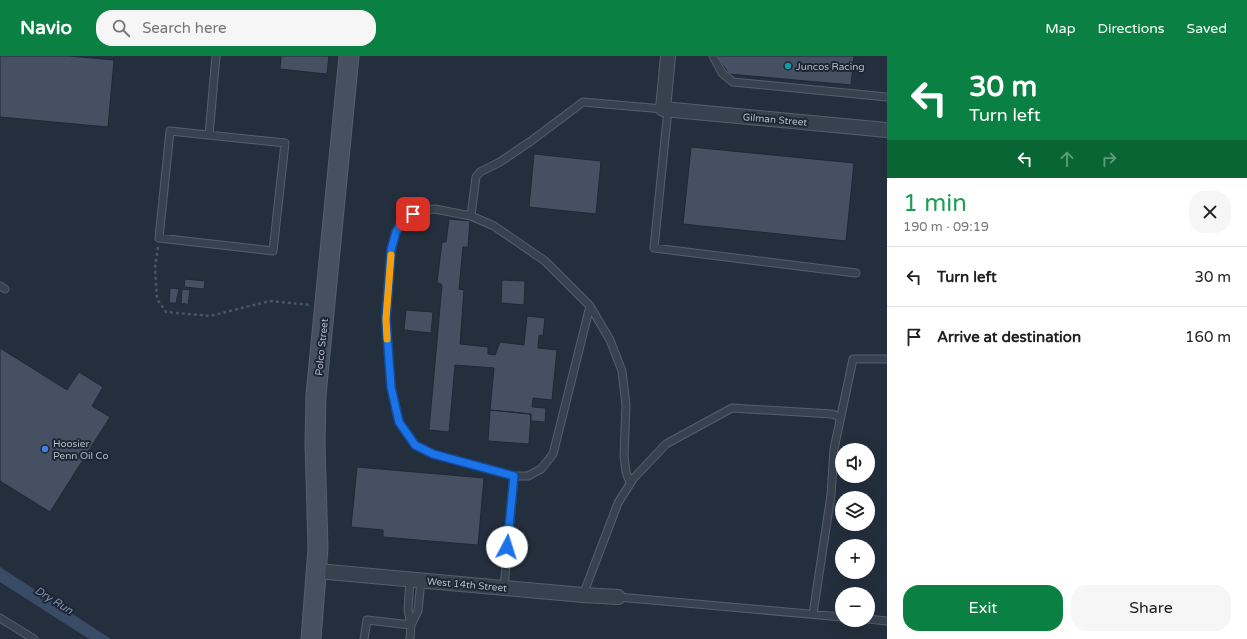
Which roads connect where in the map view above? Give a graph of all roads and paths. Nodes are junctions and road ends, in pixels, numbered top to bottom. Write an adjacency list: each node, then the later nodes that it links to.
1 (216, 56): 8 (lane)
2 (349, 56): 12 (street, Polco Street)
3 (668, 56): 6 (street)
4 (713, 56): 5 (lane)
5 (887, 97)
6 (665, 109): 7 (street, Gilman Street); 9 (lane); 11 (lane)
7 (887, 130)
8 (209, 135): 10 (lane); 10 (lane)
9 (471, 216): 13 (lane); 16 (lane)
10 (159, 238): 12 (path)
11 (856, 273)
12 (325, 306): 18 (street, Polco Street)
13 (590, 306): 16 (lane); 17 (lane)
14 (887, 360): 15 (lane)
15 (840, 417): 17 (lane); 23 (lane)
16 (514, 476): 20 (lane)
17 (630, 483): 21 (lane)
18 (317, 571): 19 (street, West 14th Street); 30 (street, Polco Street)
19 (416, 580): 20 (street, West 14th Street); 28 (lane); 28 (lane)
20 (504, 588): 21 (street, West 14th Street)
21 (583, 595): 22 (street, West 14th Street)
22 (618, 597): 23 (lane)
23 (813, 614): 24 (lane)
24 (835, 616)
25 (0, 618): 29 (lane)
26 (875, 620): 27 (lane)
27 (887, 621)
28 (411, 625): 31 (lane); 32 (lane)
29 (34, 639)
30 (311, 639)
31 (364, 639)
32 (410, 639)

